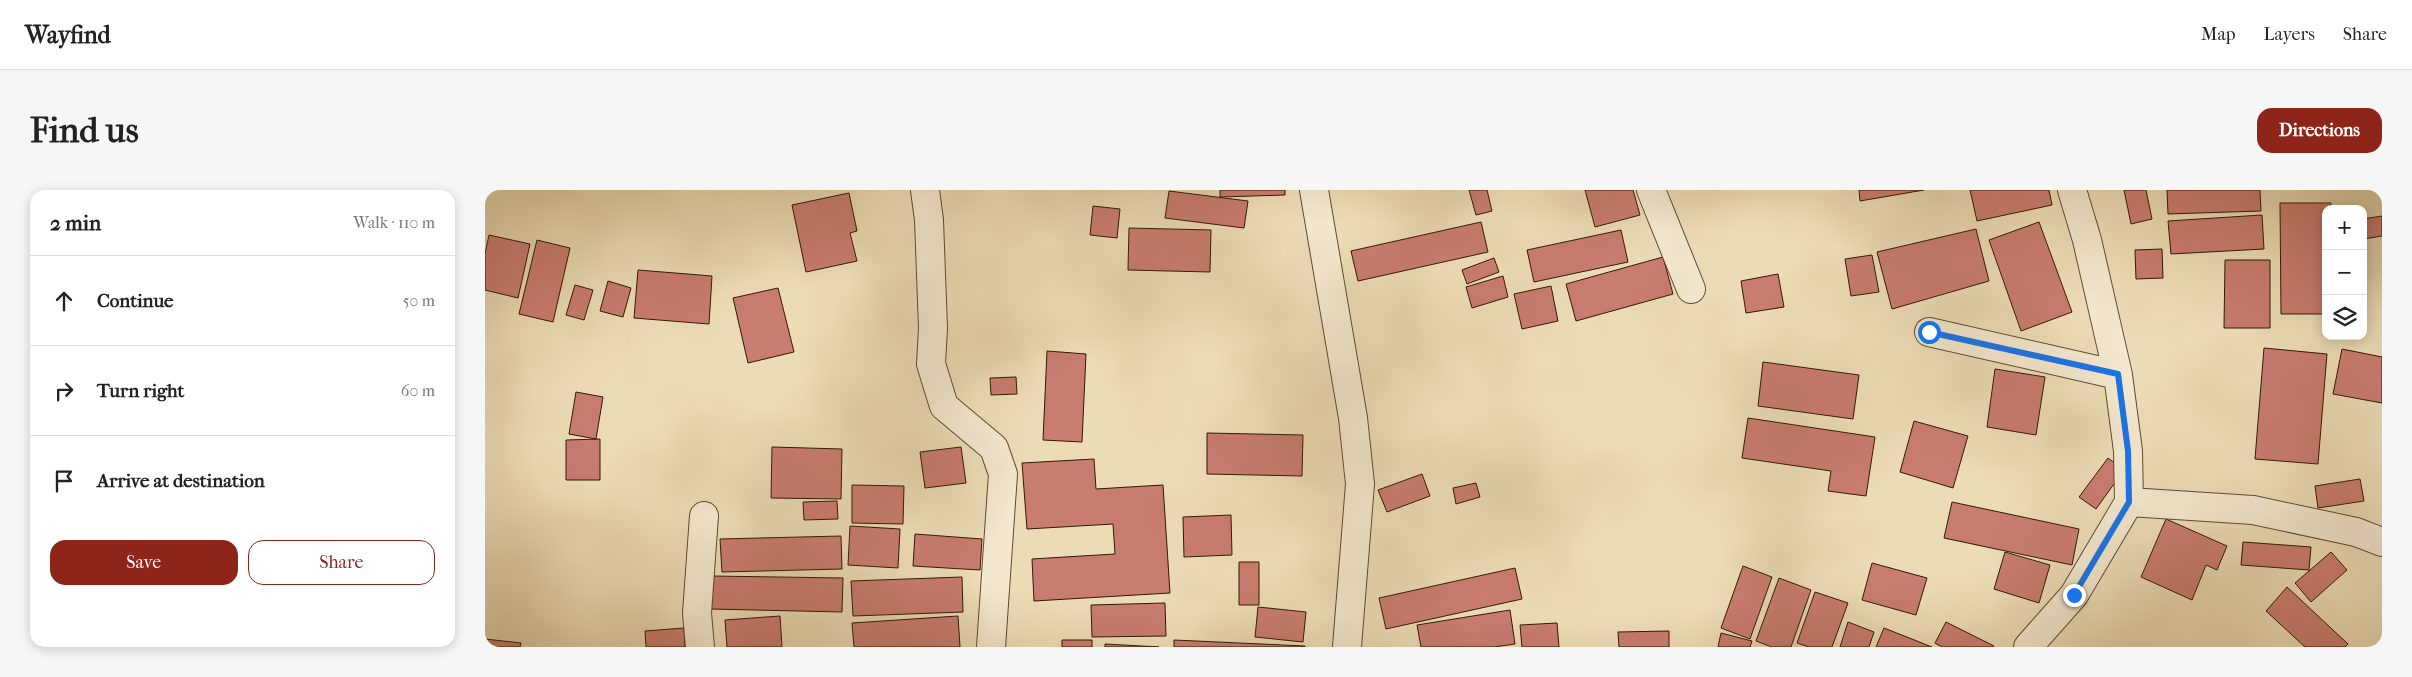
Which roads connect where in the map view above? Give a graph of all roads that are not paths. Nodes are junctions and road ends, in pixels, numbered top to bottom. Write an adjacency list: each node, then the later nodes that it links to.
1 (925, 190): 12 (street)
2 (1314, 190): 13 (street)
3 (1651, 190): 5 (street)
4 (2072, 190): 7 (street)
5 (1691, 289)
6 (1929, 332): 7 (street)
7 (2118, 374): 8 (street)
8 (2129, 502): 10 (street); 14 (street)
9 (704, 516): 11 (street)
10 (2382, 542)
11 (699, 647)
12 (991, 647)
13 (1347, 647)
14 (2028, 647)

